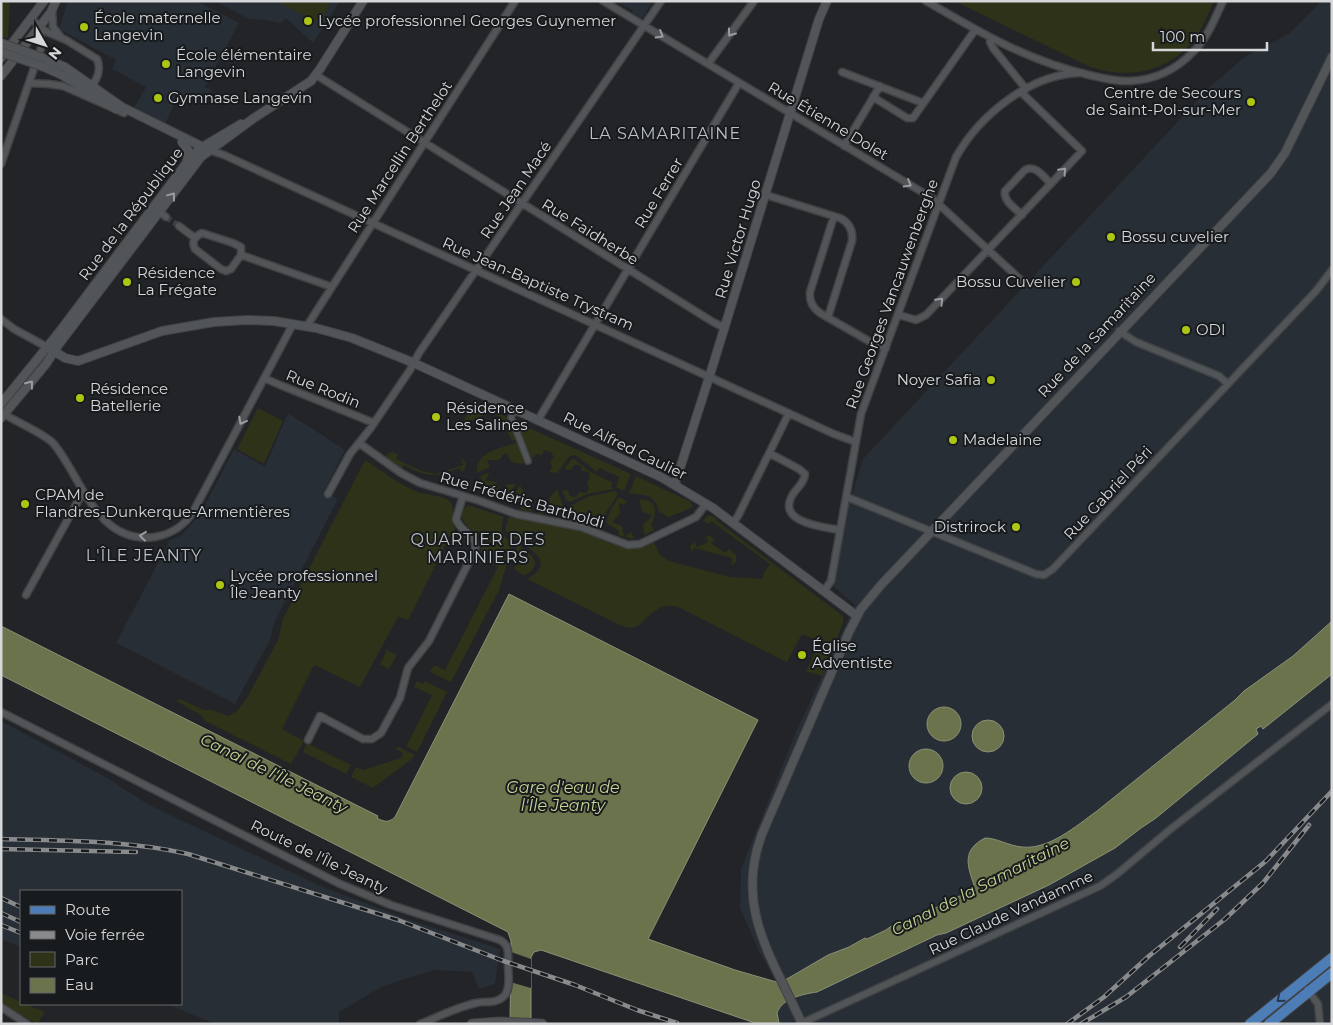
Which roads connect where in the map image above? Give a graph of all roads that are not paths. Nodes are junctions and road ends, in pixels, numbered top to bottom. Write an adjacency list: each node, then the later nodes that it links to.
1 (44, 1): 12 (street)
2 (56, 1): 11 (street)
3 (363, 1): 26 (street, Rue de la République)
4 (514, 1): 38 (street, Rue Marcellin Berthelot)
5 (603, 1): 13 (street, Rue Étienne Dolet)
6 (661, 1): 13 (street, Rue Jean Macé)
7 (754, 1): 23 (street, one-way to 23)
8 (827, 1): 36 (street, Rue Victor Hugo)
9 (926, 1): 15 (street)
10 (1222, 1): 25 (street)
11 (52, 9): 14 (street); 16 (street)
12 (31, 19): 14 (street); 21 (street)
13 (644, 26): 23 (street, Rue Étienne Dolet, one-way to 23); 46 (street, Rue Jean Macé)
14 (40, 27): 16 (street); 27 (street); 28 (street)
15 (975, 30): 17 (street); 34 (street)
16 (66, 40): 31 (street)
17 (993, 40): 25 (street); 32 (street)
18 (1, 43): 22 (street, bridge)
19 (1, 52): 22 (street, bridge)
20 (1332, 57): 66 (street, Rue de la Samaritaine)
21 (1, 58)
22 (45, 63): 31 (street, Rue Jean-Baptiste Trystram)
23 (708, 64): 29 (street, Rue Étienne Dolet)
24 (842, 72): 30 (street)
25 (1080, 73): 32 (street, Rue Georges Vancauwenberghe)
26 (316, 75): 38 (street, Rue Faidherbe); 40 (street, Rue de la République)
27 (1, 76)
28 (29, 83): 35 (street, Rue Jean-Baptiste Trystram); 42 (street)
29 (739, 83): 36 (street, Rue Étienne Dolet); 54 (street, Rue Ferrer)
30 (880, 86): 33 (street); 34 (street)
31 (90, 89): 35 (street, Rue Jean-Baptiste Trystram); 40 (street, Rue Jean-Baptiste Trystram)
32 (1024, 91): 43 (street, one-way to 32); 45 (street, Rue Georges Vancauwenberghe)
33 (873, 98): 34 (street); 39 (street)
34 (924, 103)
35 (124, 113): 37 (street, Rue Jean-Baptiste Trystram)
36 (791, 114): 39 (street, Rue Étienne Dolet); 44 (street, Rue Victor Hugo)
37 (182, 142): 40 (street, Rue Jean-Baptiste Trystram); 41 (street)
38 (424, 143): 46 (street, Rue Faidherbe); 49 (street, Rue Marcellin Berthelot)
39 (844, 146): 45 (street, Rue Étienne Dolet, one-way to 45)
40 (203, 149): 41 (street, Rue de la République); 49 (street, Rue Jean-Baptiste Trystram); 69 (street, Rue de la République, one-way to 40)
41 (186, 163): 67 (street, Rue de la République)
42 (1, 164)
43 (1051, 184): 47 (street); 47 (street)
44 (766, 195): 48 (street); 65 (street, Rue Victor Hugo)
45 (938, 203): 52 (street, Rue Étienne Dolet); 59 (street, Rue Georges Vancauwenberghe)
46 (522, 204): 54 (street, Rue Faidherbe); 56 (street, Rue Jean Macé)
47 (1022, 214): 52 (street)
48 (834, 216): 60 (street); 60 (street)
49 (372, 224): 56 (street, Rue Jean-Baptiste Trystram); 58 (street, Rue Marcellin Berthelot)
50 (178, 226): 51 (street)
51 (195, 238): 53 (street); 53 (street)
52 (988, 250): 57 (street, Rue Étienne Dolet); 59 (street, one-way to 52)
53 (241, 255): 58 (street)
54 (627, 270): 63 (street, Rue Ferrer); 65 (street, Rue Faidherbe)
55 (1332, 270): 73 (street, Rue Gabriel Péri)
56 (476, 271): 63 (street, Rue Jean-Baptiste Trystram); 70 (street, Rue Jean Macé)
57 (1024, 283)
58 (332, 287): 64 (street, Rue Marcellin Berthelot)
59 (899, 315): 68 (street, Rue Georges Vancauwenberghe)
60 (828, 317): 68 (street)
61 (1, 319): 67 (street)
62 (293, 324): 64 (street, Rue Alfred Caulier); 69 (street, Rue Alfred Caulier); 72 (street, Rue Rodin)
63 (595, 324): 71 (street, Rue Jean-Baptiste Trystram); 78 (street, Rue Ferrer)
64 (307, 326): 70 (street, Rue Alfred Caulier)
65 (725, 328): 71 (street, Rue Victor Hugo)
66 (1120, 332): 73 (street); 92 (street, Rue de la Samaritaine)
67 (47, 346): 69 (street, Rue Alfred Caulier); 74 (street, Rue de la République)
68 (886, 348): 80 (street, Rue Georges Vancauwenberghe)
69 (54, 352): 77 (street, Rue de la République, one-way to 69)
70 (414, 363): 75 (street, Rue Alfred Caulier); 79 (street, Rue Jean Macé)
71 (709, 377): 76 (street, Rue Jean-Baptiste Trystram); 84 (street, Rue Victor Hugo)
72 (264, 378): 79 (street, Rue Rodin); 85 (street, one-way to 85)
73 (1228, 384): 92 (street, Rue Gabriel Péri)
74 (1, 404)
75 (515, 410): 78 (street, Rue Alfred Caulier); 83 (street)
76 (789, 413): 80 (street, Rue Jean-Baptiste Trystram); 82 (street)
77 (2, 415): 85 (street)
78 (538, 420): 84 (street, Rue Alfred Caulier)
79 (374, 424): 81 (street, Rue Jean Macé)
80 (856, 442): 88 (street, Rue Georges Vancauwenberghe)
81 (359, 443): 86 (street, Rue Jean Macé); 87 (street, Rue Frédéric Bartholdi)
82 (769, 453): 90 (street); 91 (street)
83 (528, 461)
84 (674, 484): 89 (street, Rue Alfred Caulier)
85 (83, 492): 94 (street)
86 (328, 494)
87 (463, 496): 89 (street, Rue Frédéric Bartholdi); 98 (street)
88 (847, 497): 91 (street, Rue Georges Vancauwenberghe); 92 (street, Rue Gabriel Péri)
89 (706, 504): 90 (street, Rue Alfred Caulier)
90 (733, 523): 93 (street, Rue Alfred Caulier)
91 (840, 530): 93 (street, Rue Georges Vancauwenberghe)
92 (932, 531): 95 (street, Rue de la Samaritaine)
93 (824, 591): 95 (street, Rue Alfred Caulier)
94 (26, 596)
95 (857, 616): 105 (street, Rue de la Samaritaine)
96 (1332, 704): 105 (street, Rue Claude Vandamme)
97 (1, 712): 107 (street, Route de l'Île Jeanty)
98 (308, 740)
99 (1332, 958): 101 (main road)
100 (1332, 973): 102 (main road)
101 (1299, 984): 102 (street); 110 (main road, one-way to 110)
102 (1309, 991): 111 (main road); 112 (street)
103 (1, 1007): 106 (street)
104 (537, 1023): 108 (main road); 109 (main road)
105 (802, 1023)
106 (27, 1024)
107 (420, 1024)
108 (472, 1024)
109 (542, 1024)
110 (1250, 1024)
111 (1269, 1024)
112 (1320, 1024)

